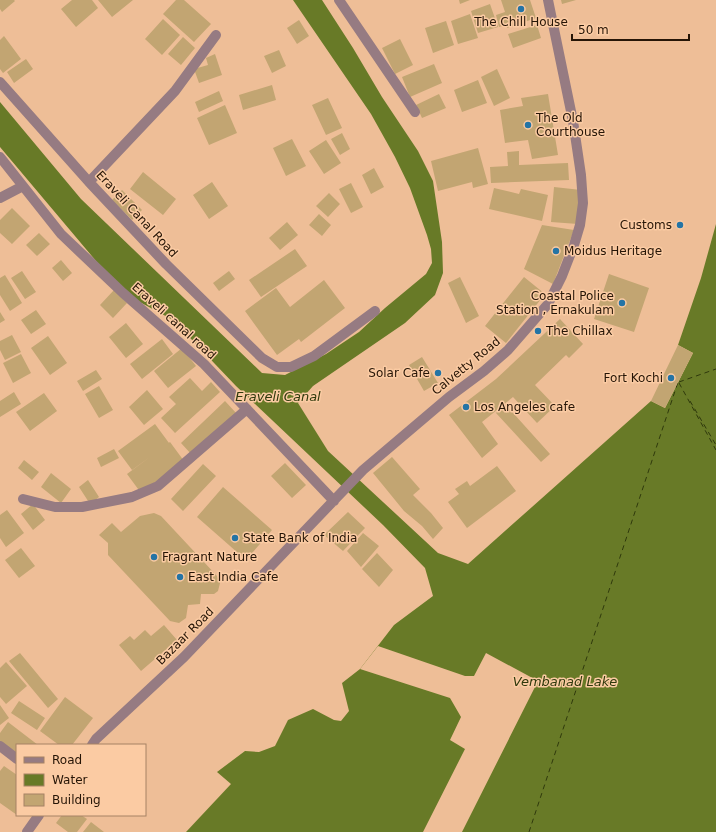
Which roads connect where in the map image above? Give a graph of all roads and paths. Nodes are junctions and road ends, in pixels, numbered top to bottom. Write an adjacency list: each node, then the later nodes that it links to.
1 (339, 0): 5 (street)
2 (548, 0): 13 (street, Calvetty Road)
3 (216, 35): 7 (street)
4 (0, 82): 7 (street, Eraveli Canal Road)
5 (414, 112)
6 (0, 157): 8 (street, Eraveli canal road)
7 (89, 182): 10 (street, Eraveli Canal Road)
8 (23, 186): 9 (street); 11 (street, Eraveli canal road)
9 (0, 198)
10 (375, 311)
11 (247, 409): 12 (street); 13 (street, Eraveli canal road)
12 (23, 499)
13 (334, 501): 14 (street, Bazaar Road)
14 (93, 744)
15 (0, 746): 16 (street)
16 (16, 757)
17 (38, 816): 18 (street)
18 (27, 832)

